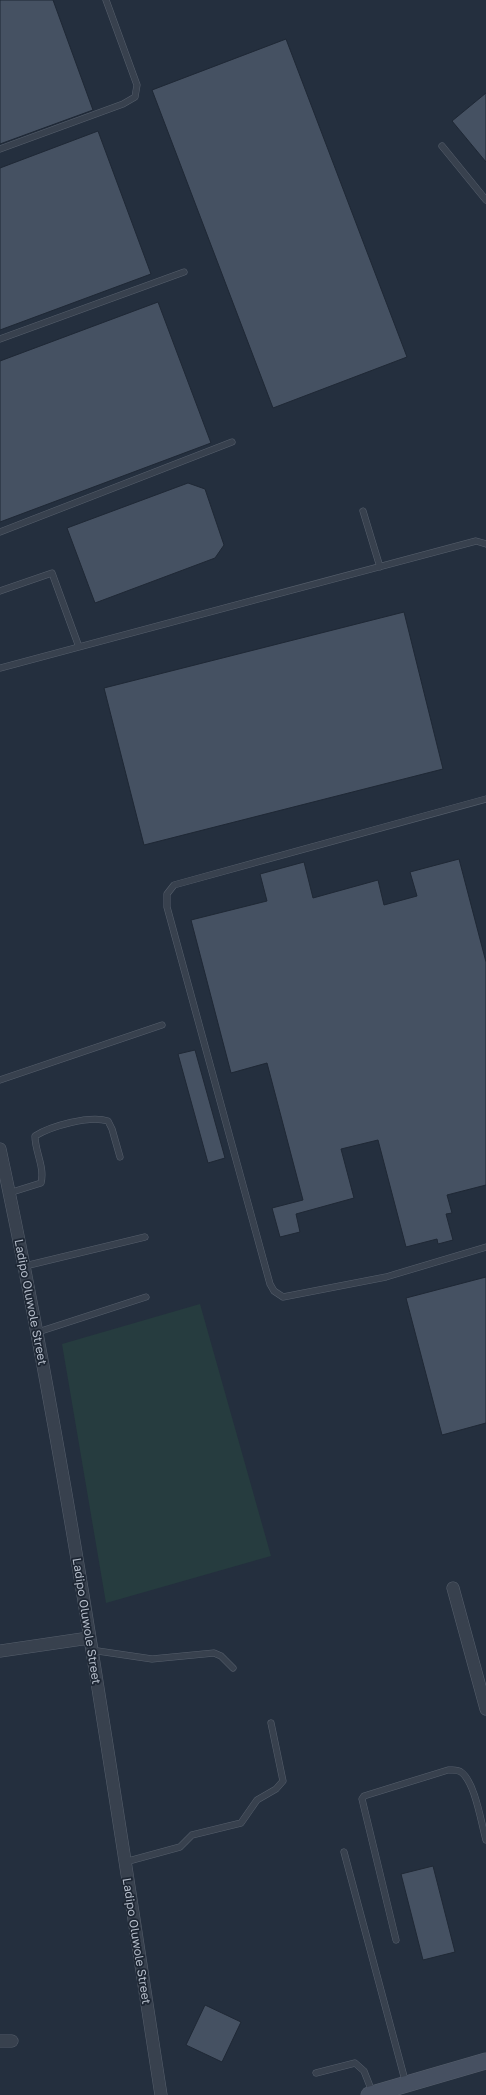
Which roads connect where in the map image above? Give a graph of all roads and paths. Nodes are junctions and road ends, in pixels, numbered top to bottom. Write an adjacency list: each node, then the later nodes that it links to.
1 (106, 0): 3 (lane)
2 (442, 146): 4 (lane)
3 (0, 149)
4 (486, 200)
5 (184, 272): 6 (lane)
6 (0, 340)
7 (232, 442): 9 (lane)
8 (363, 511): 11 (lane)
9 (0, 532)
10 (486, 544): 11 (lane)
11 (380, 567): 13 (lane)
12 (0, 591): 13 (lane)
13 (79, 647): 14 (lane)
14 (0, 668)
15 (486, 799): 22 (lane)
16 (162, 1025): 17 (lane)
17 (0, 1080)
18 (0, 1149): 20 (street, Ladipo Oluwole Street)
19 (120, 1157): 20 (lane)
20 (9, 1193): 23 (street, Ladipo Oluwole Street)
21 (145, 1237): 23 (lane)
22 (486, 1247)
23 (25, 1266): 25 (street, Ladipo Oluwole Street)
24 (146, 1297): 25 (lane)
25 (38, 1332): 27 (street, Ladipo Oluwole Street)
26 (453, 1588): 30 (street)
27 (90, 1644): 28 (street); 29 (lane); 34 (street, Ladipo Oluwole Street)
28 (0, 1651)
29 (233, 1668)
30 (485, 1703)
31 (271, 1723): 34 (lane)
32 (486, 1840): 35 (lane)
33 (344, 1852): 38 (lane)
34 (124, 1862): 40 (street, Ladipo Oluwole Street)
35 (396, 1940)
36 (486, 2062): 38 (street)
37 (316, 2073): 39 (lane)
38 (406, 2084): 39 (street)
39 (371, 2094)
40 (161, 2095)

